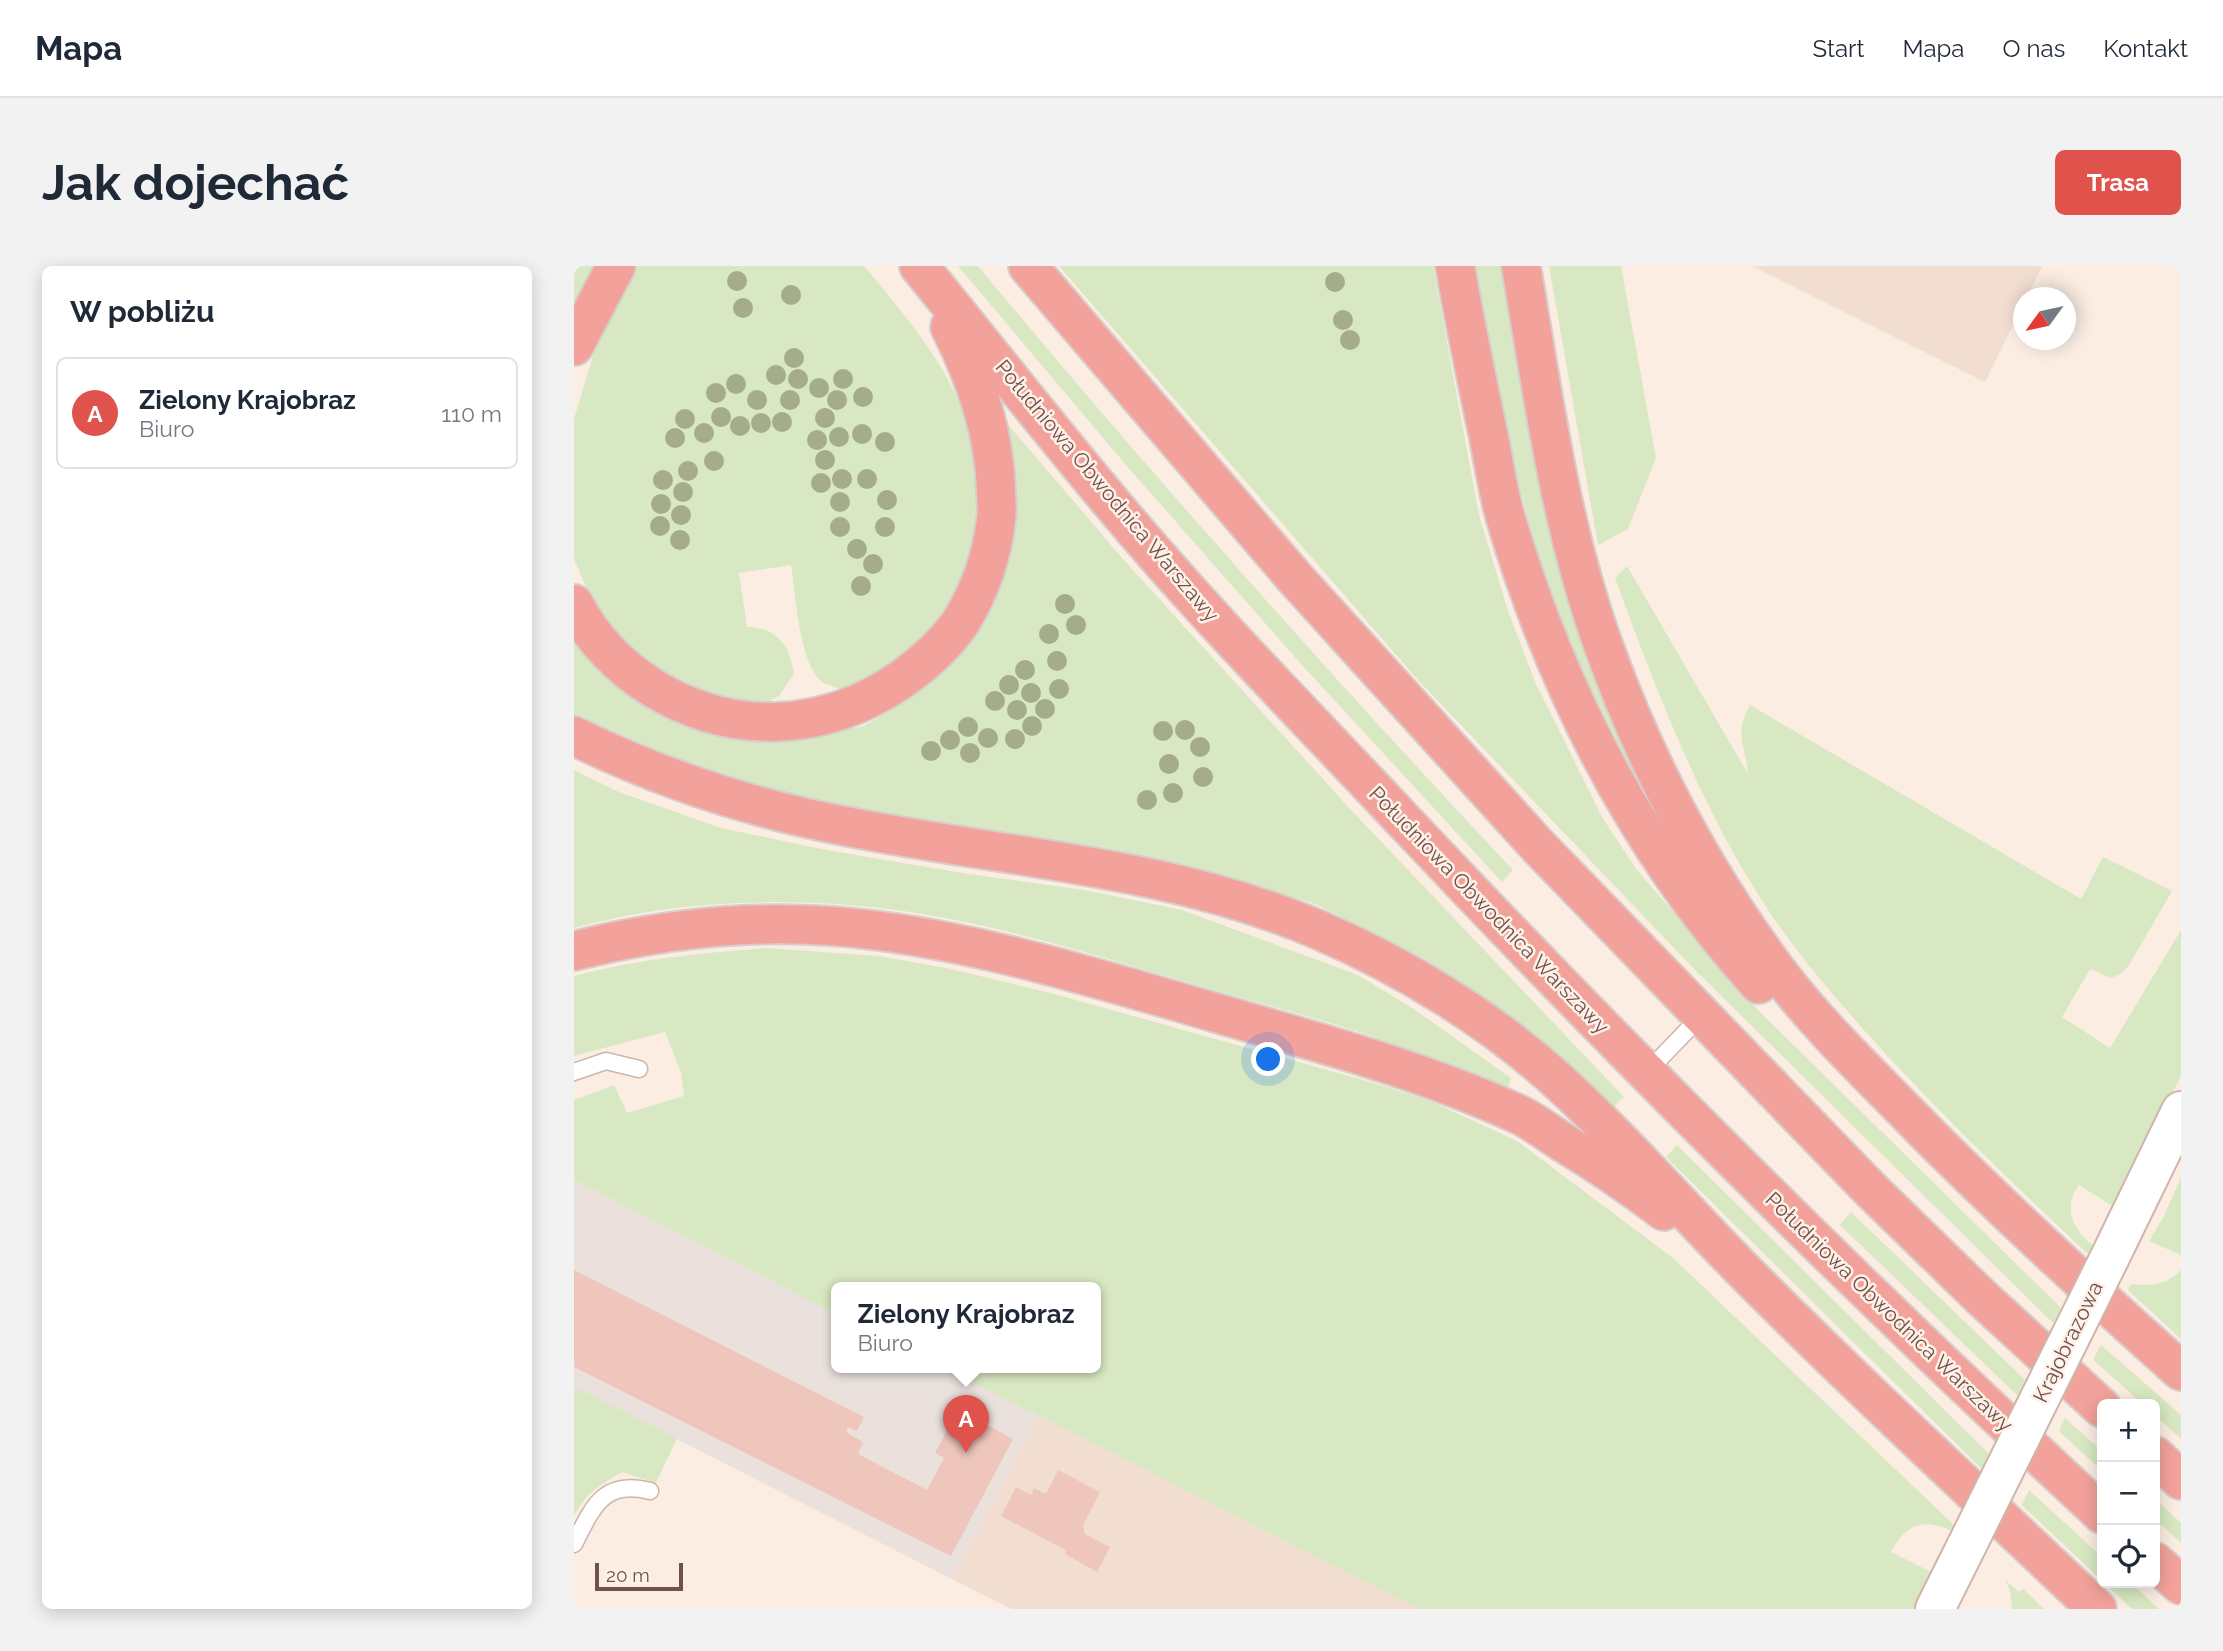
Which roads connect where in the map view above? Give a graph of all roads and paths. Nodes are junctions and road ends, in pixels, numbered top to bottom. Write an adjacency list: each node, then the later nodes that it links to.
1 (616, 266): 6 (highway)
2 (919, 266): 7 (highway); 13 (highway, Południowa Obwodnica Warszawy)
3 (1028, 266): 10 (highway)
4 (1455, 266): 15 (highway)
5 (1521, 266): 15 (highway)
6 (575, 346)
7 (574, 604)
8 (574, 736): 16 (highway)
9 (574, 951): 16 (highway)
10 (1701, 1016): 13 (lane); 18 (highway)
11 (639, 1069): 12 (lane)
12 (574, 1072)
13 (1645, 1073): 22 (highway, Południowa Obwodnica Warszawy)
14 (2181, 1111): 26 (street, Krajobrazowa, bridge)
15 (2031, 1233): 17 (highway)
16 (1742, 1269): 27 (highway)
17 (2181, 1371)
18 (2097, 1403)
19 (2160, 1461): 20 (highway)
20 (2181, 1480)
21 (650, 1491): 23 (lane)
22 (2097, 1509)
23 (574, 1544)
24 (2160, 1567): 25 (highway)
25 (2181, 1586)
26 (1935, 1609)
27 (2097, 1609)

